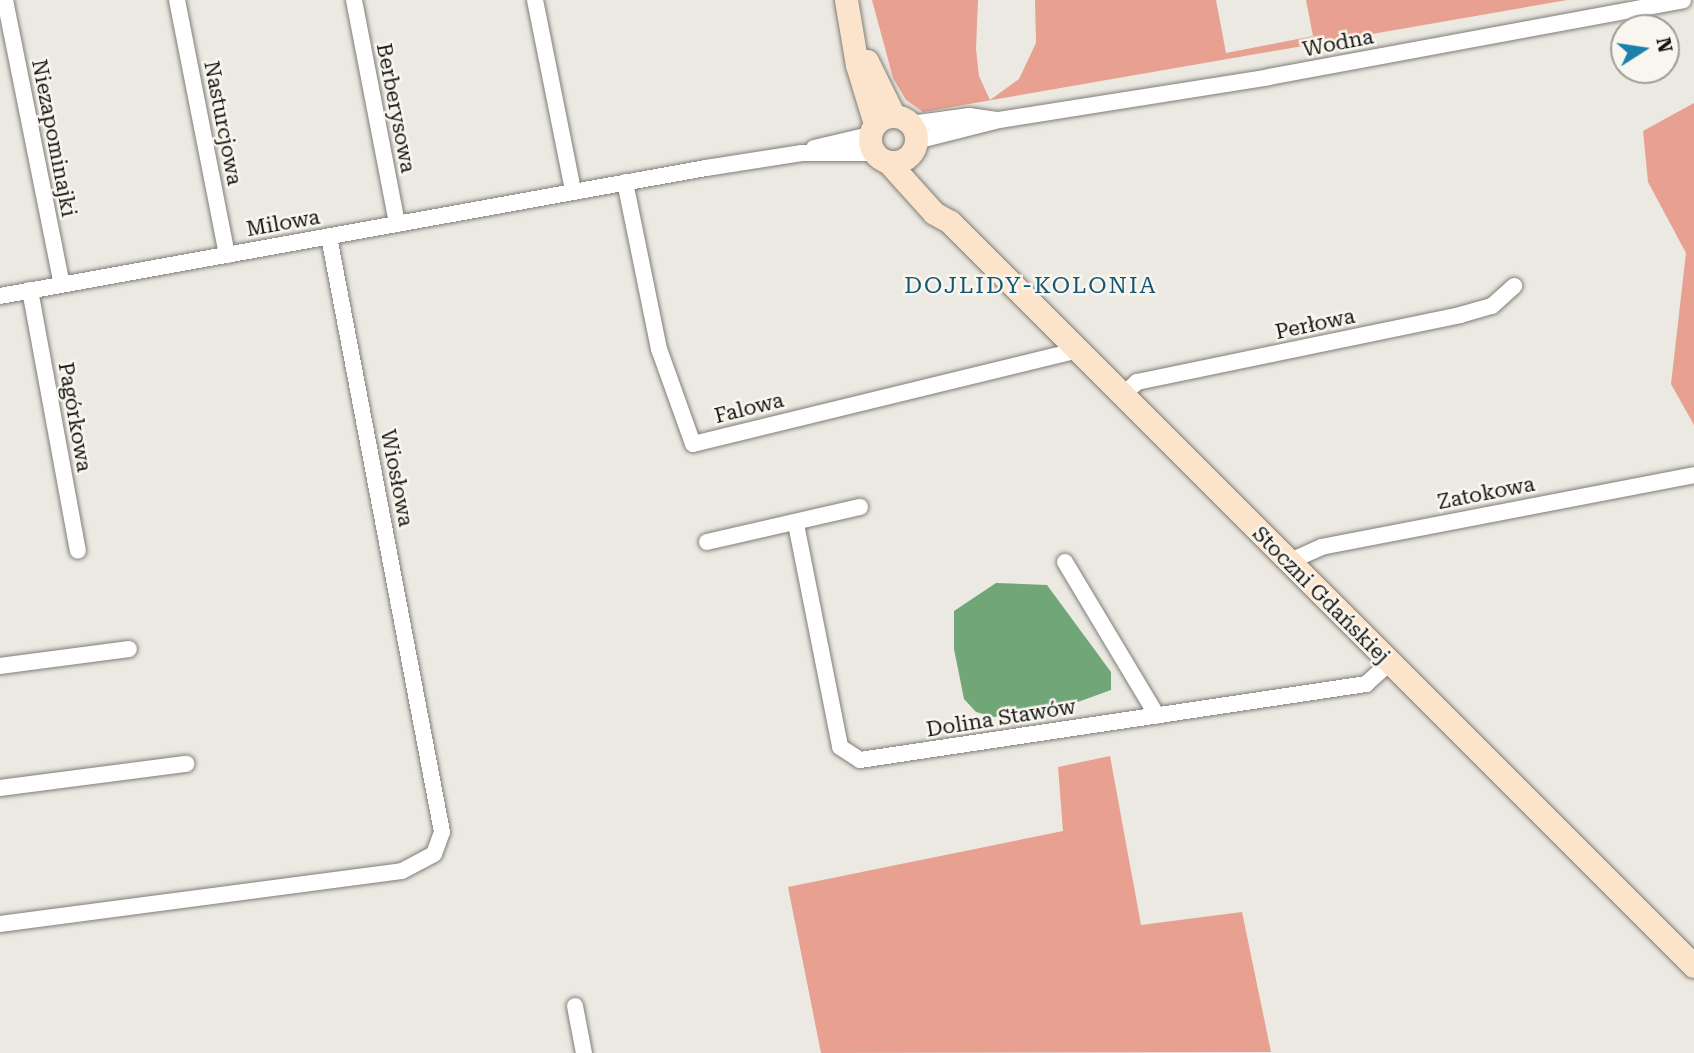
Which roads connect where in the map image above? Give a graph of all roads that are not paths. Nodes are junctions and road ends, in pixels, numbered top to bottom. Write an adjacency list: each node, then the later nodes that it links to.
1 (5, 0): 13 (street, Niezapominajki)
2 (177, 0): 12 (street, Nasturcjowa)
3 (354, 0): 10 (street, Berberysowa)
4 (536, 0): 9 (street)
5 (846, 0): 7 (street, Stoczni Gdańskiej)
6 (1683, 0): 7 (street, Wodna)
7 (892, 139): 8 (street, Milowa); 17 (street, Stoczni Gdańskiej)
8 (625, 182): 9 (street, Milowa); 17 (street, Falowa)
9 (573, 191): 10 (street, Milowa)
10 (397, 224): 11 (street, Milowa)
11 (329, 237): 12 (street, Milowa); 32 (street, Wiosłowa)
12 (228, 255): 13 (street, Milowa)
13 (62, 284): 15 (street, Milowa)
14 (1514, 286): 18 (street, Perłowa)
15 (30, 290): 16 (street, Milowa); 23 (street, Pagórkowa)
16 (0, 296)
17 (1079, 350): 18 (street, Stoczni Gdańskiej)
18 (1122, 396): 25 (street, Stoczni Gdańskiej)
19 (1694, 475): 25 (street, Zatokowa)
20 (860, 507): 21 (street)
21 (796, 524): 22 (street); 29 (street, Dolina Stawów)
22 (707, 542)
23 (78, 551)
24 (1065, 562): 29 (street)
25 (1288, 562): 27 (street, Stoczni Gdańskiej)
26 (129, 649): 28 (street)
27 (1389, 663): 29 (street, Dolina Stawów); 33 (street, Stoczni Gdańskiej)
28 (0, 666)
29 (1157, 716)
30 (186, 764): 31 (street)
31 (0, 788)
32 (0, 925)
33 (1694, 966)
34 (575, 1006): 35 (street)
35 (584, 1053)

